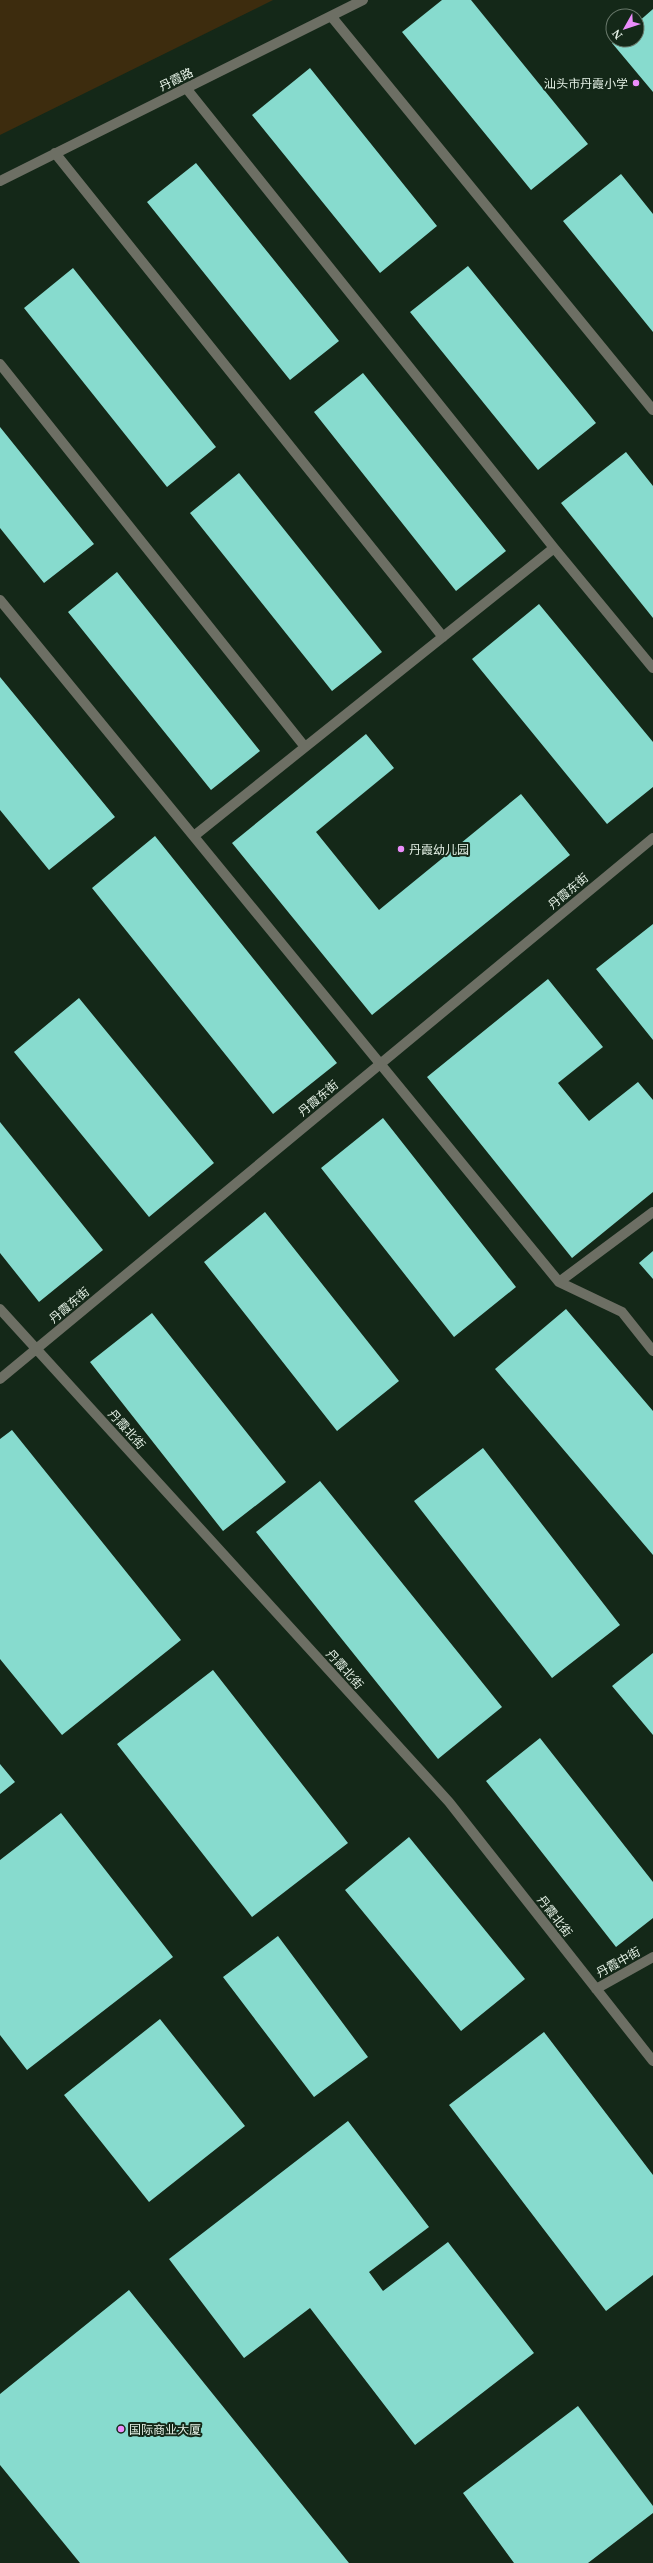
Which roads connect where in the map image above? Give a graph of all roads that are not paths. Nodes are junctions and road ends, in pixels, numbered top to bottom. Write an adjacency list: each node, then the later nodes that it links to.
1 (363, 0): 2 (street, 丹霞路)
2 (332, 16): 3 (street, 丹霞路); 7 (street)
3 (186, 88): 4 (street, 丹霞路); 8 (street)
4 (55, 153): 5 (street, 丹霞路); 10 (street)
5 (0, 181)
6 (0, 364): 12 (street)
7 (653, 410)
8 (554, 548): 10 (street); 11 (street)
9 (0, 600): 13 (street)
10 (443, 636): 12 (street)
11 (653, 668)
12 (305, 747): 13 (street)
13 (194, 836): 15 (street)
14 (653, 838): 15 (street, 丹霞东街)
15 (381, 1063): 17 (street); 19 (street, 丹霞东街)
16 (653, 1212): 17 (street)
17 (559, 1282): 20 (street)
18 (0, 1309): 19 (street, 丹霞北街)
19 (36, 1349): 21 (street, 丹霞东街); 23 (street, 丹霞北街)
20 (653, 1350)
21 (0, 1379)
22 (653, 1957): 23 (street, 丹霞中街)
23 (596, 1988): 24 (street, 丹霞北街)
24 (653, 2061)

